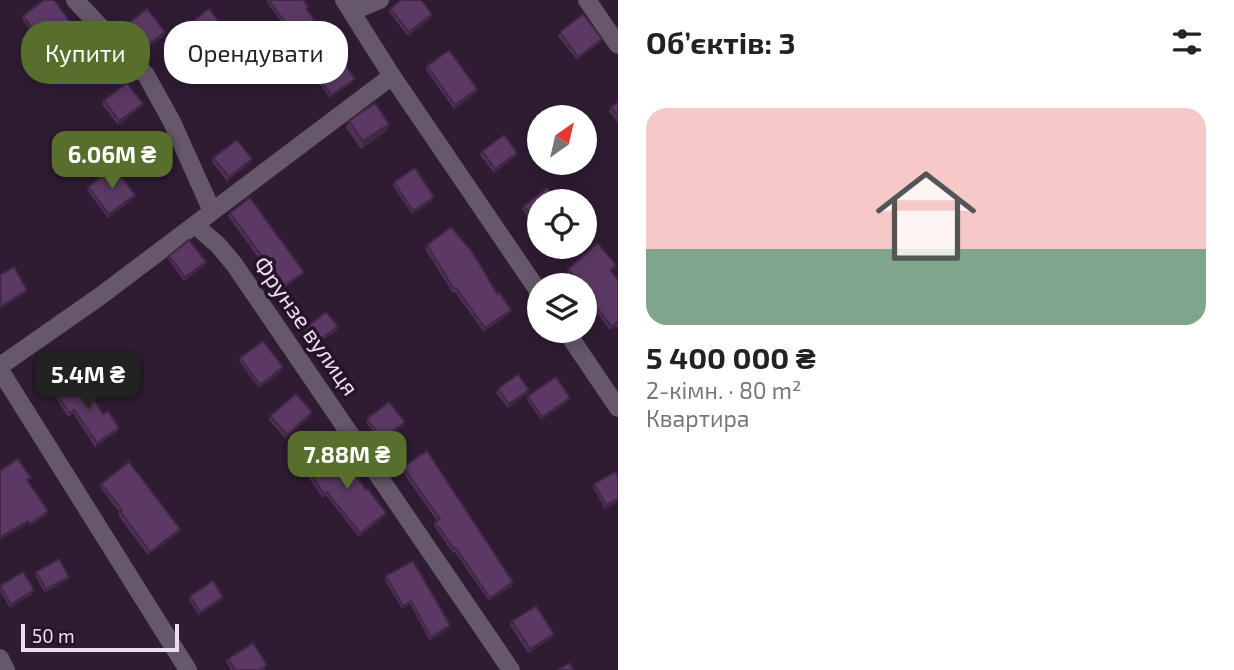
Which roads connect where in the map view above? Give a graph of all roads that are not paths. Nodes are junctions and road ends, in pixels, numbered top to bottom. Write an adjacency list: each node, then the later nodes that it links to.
1 (75, 0): 7 (street)
2 (380, 0): 4 (street)
3 (587, 0): 5 (street)
4 (346, 2): 6 (street)
5 (618, 45)
6 (392, 76): 7 (street); 9 (street)
7 (212, 211): 8 (street)
8 (195, 225): 11 (street); 16 (street, Фрунзе вулиця)
9 (527, 274)
10 (574, 343): 12 (street)
11 (0, 368): 15 (street)
12 (618, 408)
13 (0, 657): 14 (street)
14 (6, 670)
15 (188, 670)
16 (511, 670)

